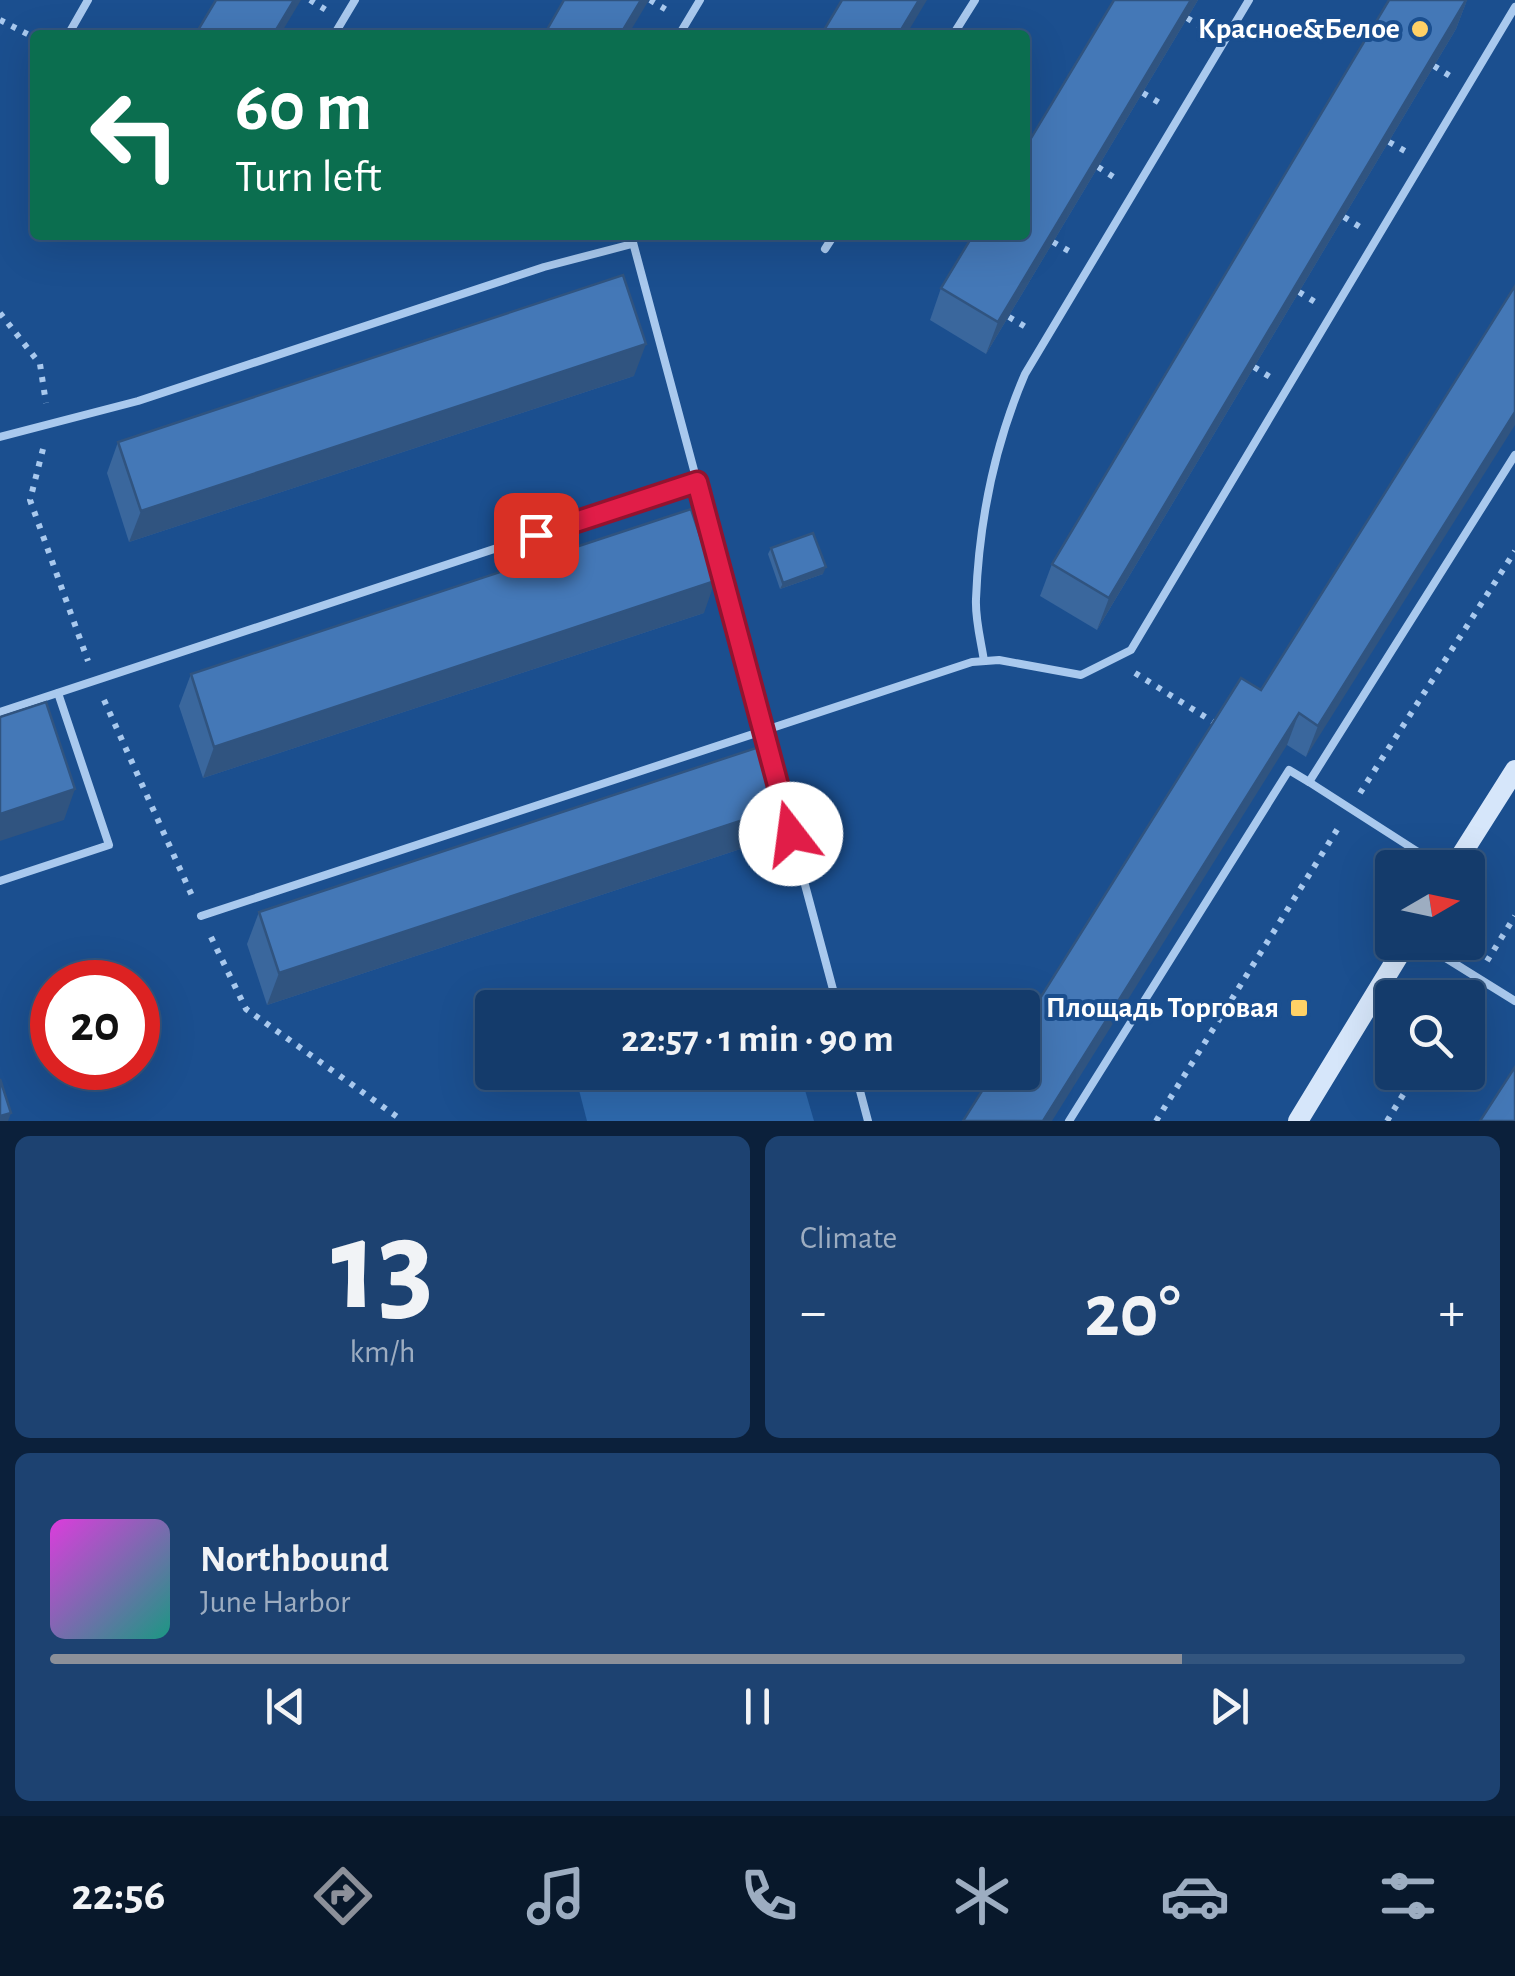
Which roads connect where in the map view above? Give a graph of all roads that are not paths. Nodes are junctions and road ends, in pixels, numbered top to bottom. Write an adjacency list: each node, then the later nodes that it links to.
1 (88, 0): 7 (lane)
2 (355, 0): 8 (lane)
3 (700, 0): 9 (lane)
4 (974, 0): 10 (lane)
5 (1250, 0): 18 (lane)
6 (1515, 7): 18 (lane)
7 (71, 30)
8 (337, 30)
9 (682, 30)
10 (956, 30)
11 (629, 240): 15 (lane)
12 (632, 240): 17 (lane)
13 (831, 240): 14 (lane)
14 (825, 249)
15 (0, 436)
16 (1515, 454): 23 (lane)
17 (697, 482): 19 (lane); 21 (lane)
18 (984, 661): 21 (lane)
19 (58, 693): 20 (lane); 26 (lane)
20 (0, 712)
21 (764, 730): 27 (lane); 30 (lane)
22 (1515, 770): 25 (main road)
23 (1309, 782): 24 (lane); 34 (lane)
24 (1416, 850)
25 (1464, 850)
26 (0, 881)
27 (201, 916)
28 (1395, 960): 35 (main road)
29 (1449, 960): 31 (lane)
30 (833, 990)
31 (1515, 1001)
32 (860, 1090): 33 (lane)
33 (868, 1121)
34 (1069, 1121)
35 (1298, 1121)

